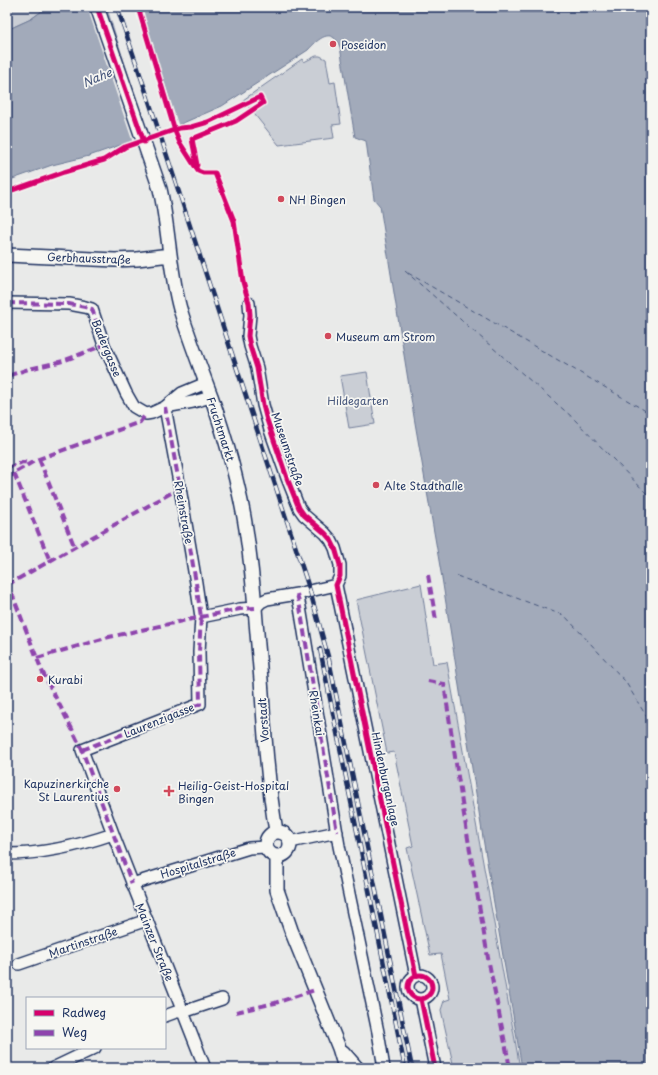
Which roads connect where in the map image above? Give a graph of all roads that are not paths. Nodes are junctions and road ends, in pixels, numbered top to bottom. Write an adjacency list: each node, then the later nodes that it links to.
1 (97, 7): 2 (main road, Fruchtmarkt)
2 (170, 255): 3 (main road, Gerbhausstraße); 6 (main road, Fruchtmarkt)
3 (7, 256)
4 (7, 303): 8 (street, Badergasse)
5 (249, 303): 9 (street, Museumstraße)
6 (206, 383): 7 (main road, Fruchtmarkt); 8 (street)
7 (211, 397): 8 (street); 11 (main road, Fruchtmarkt)
8 (165, 408): 12 (street, Rheinstraße)
9 (336, 586): 10 (street); 24 (street, Hindenburganlage)
10 (297, 594): 11 (street); 15 (street, Rheinkai)
11 (255, 608): 12 (street); 14 (main road, Vorstadt)
12 (201, 617): 13 (street, Laurenzigasse)
13 (82, 750): 16 (street, Mainzer Straße)
14 (276, 831): 17 (main road); 18 (main road)
15 (337, 832): 17 (street); 35 (street, Rheinkai)
16 (112, 834): 19 (street); 21 (street, Mainzer Straße)
17 (290, 842): 20 (main road)
18 (266, 846): 20 (main road); 21 (street, Hospitalstraße)
19 (7, 854)
20 (278, 856): 29 (main road)
21 (132, 884): 22 (street, Mainzer Straße)
22 (147, 920): 23 (street, Martinstraße); 27 (street, Mainzer Straße)
23 (19, 964)
24 (416, 976): 26 (street); 26 (street)
25 (222, 999): 27 (street)
26 (421, 999): 36 (street)
27 (183, 1012): 28 (street); 32 (street, Mainzer Straße)
28 (166, 1016)
29 (339, 1048): 33 (main road); 34 (main road)
30 (93, 1049): 31 (street)
31 (53, 1068)
32 (205, 1068)
33 (345, 1068)
34 (357, 1068)
35 (384, 1068)
36 (435, 1068)

